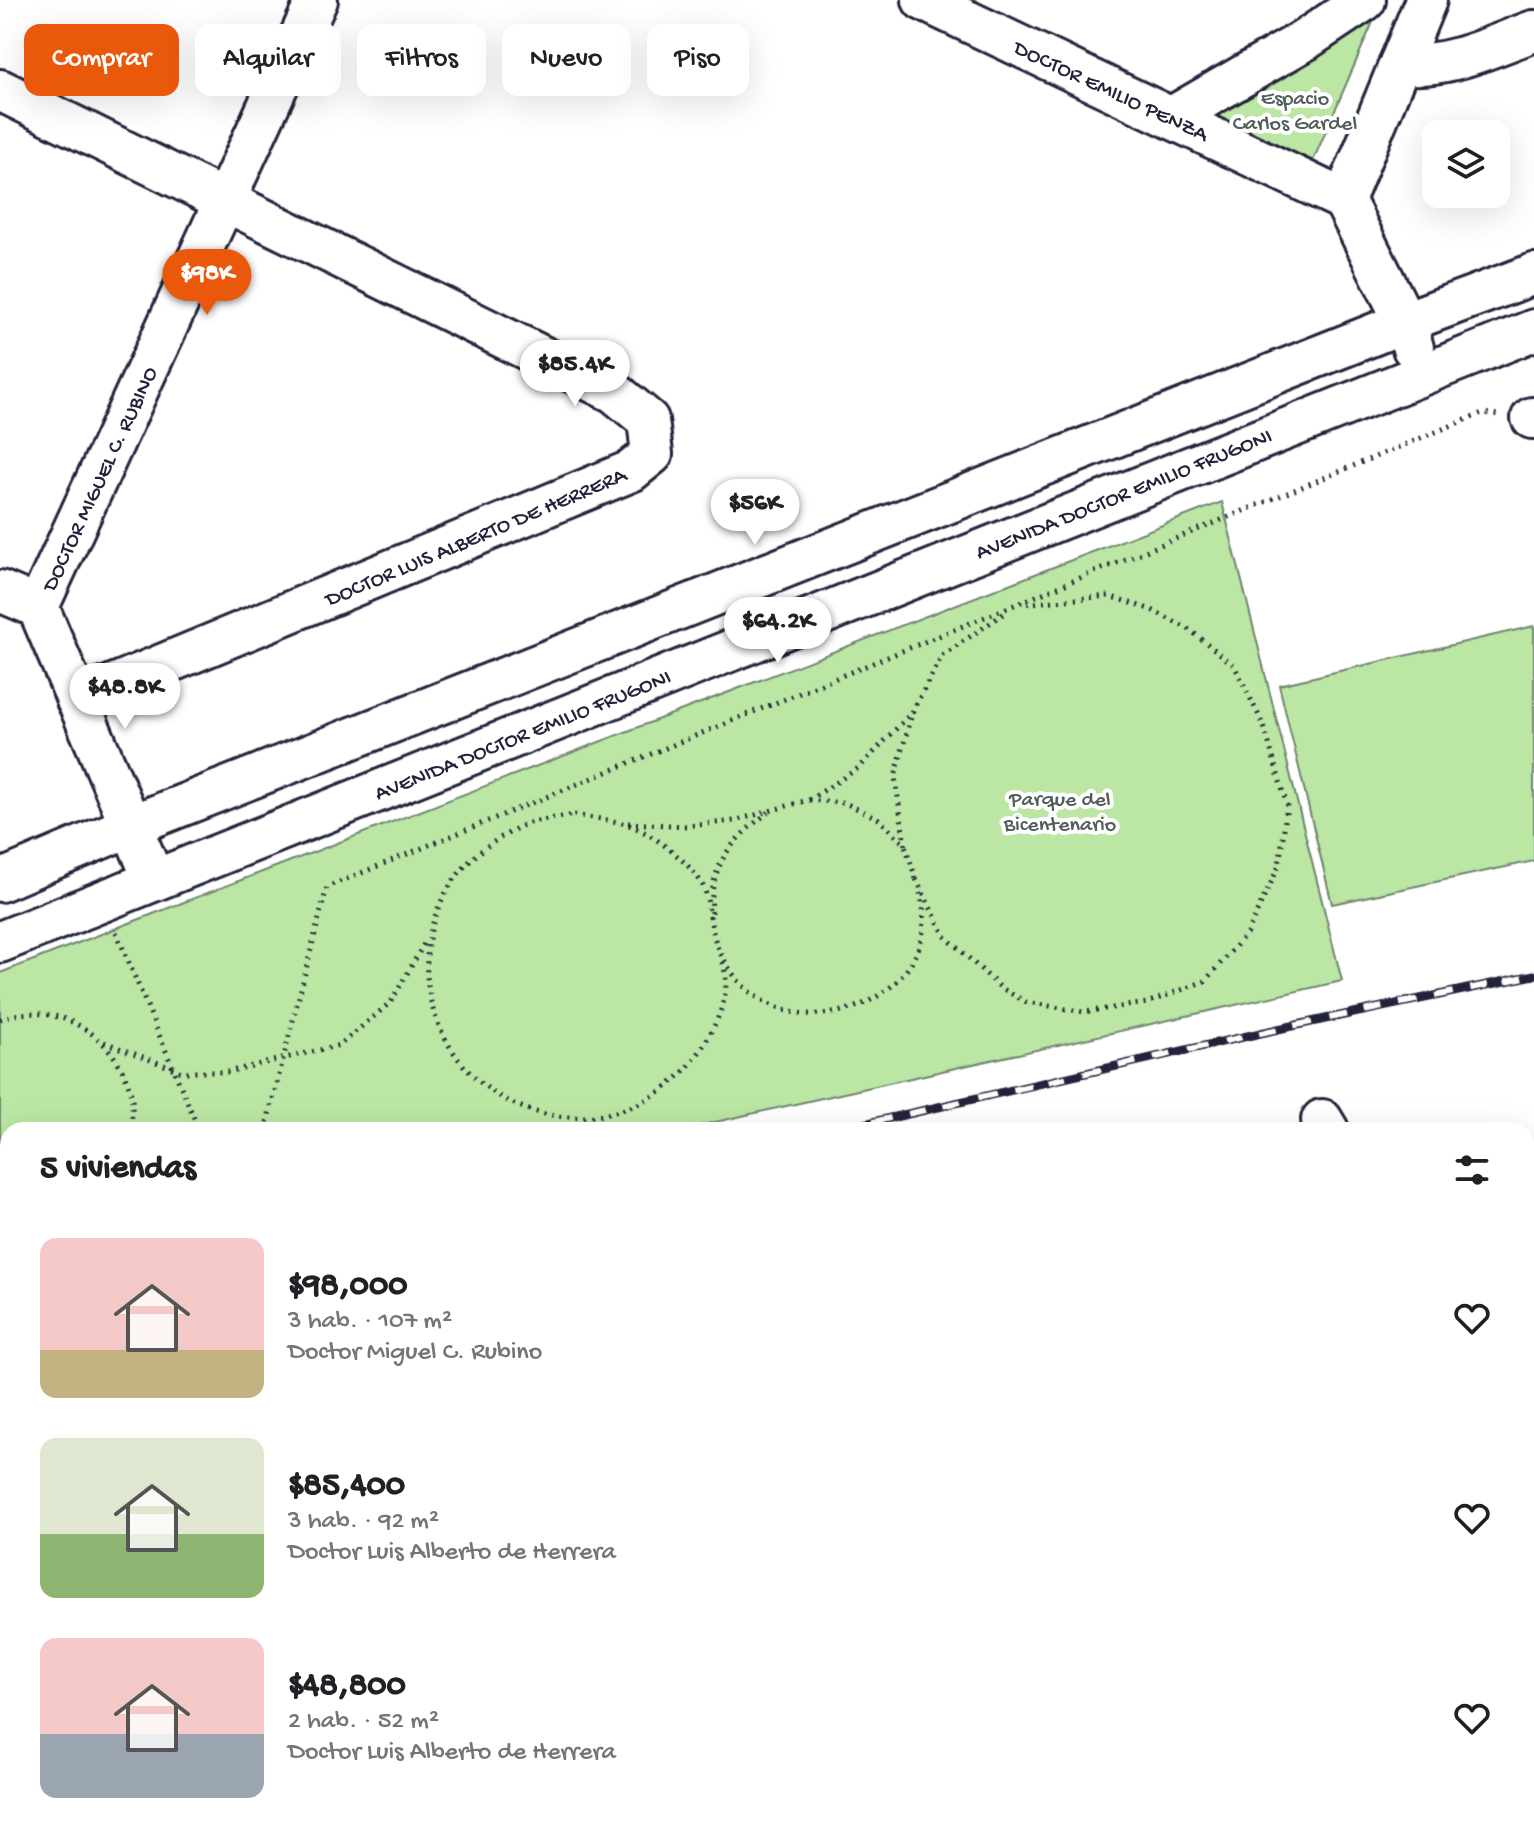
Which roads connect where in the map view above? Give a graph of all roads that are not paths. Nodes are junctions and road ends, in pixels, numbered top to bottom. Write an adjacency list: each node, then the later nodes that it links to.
1 (317, 0): 10 (street, DOCTOR MIGUEL C. RUBINO)
2 (923, 0): 8 (street, DOCTOR EMILIO PENZA)
3 (1365, 0): 8 (street)
4 (1426, 0): 6 (street)
5 (1534, 31): 6 (street)
6 (1400, 63): 9 (street)
7 (0, 90): 10 (street, DOCTOR LUIS ALBERTO DE HERRERA)
8 (1172, 117): 9 (street, DOCTOR EMILIO PENZA)
9 (1344, 200): 12 (street)
10 (225, 201): 16 (street, DOCTOR MIGUEL C. RUBINO); 17 (street, DOCTOR LUIS ALBERTO DE HERRERA)
11 (1534, 274): 12 (street)
12 (1405, 322): 14 (street); 18 (street)
13 (1534, 330): 14 (street, AVENIDA DOCTOR EMILIO FRUGONI)
14 (1421, 372): 19 (street, AVENIDA DOCTOR EMILIO FRUGONI)
15 (0, 591): 16 (street)
16 (38, 607): 17 (street)
17 (77, 700): 18 (street)
18 (130, 826): 19 (street); 20 (street)
19 (154, 880): 21 (street, AVENIDA DOCTOR EMILIO FRUGONI)
20 (0, 881)
21 (0, 942)

